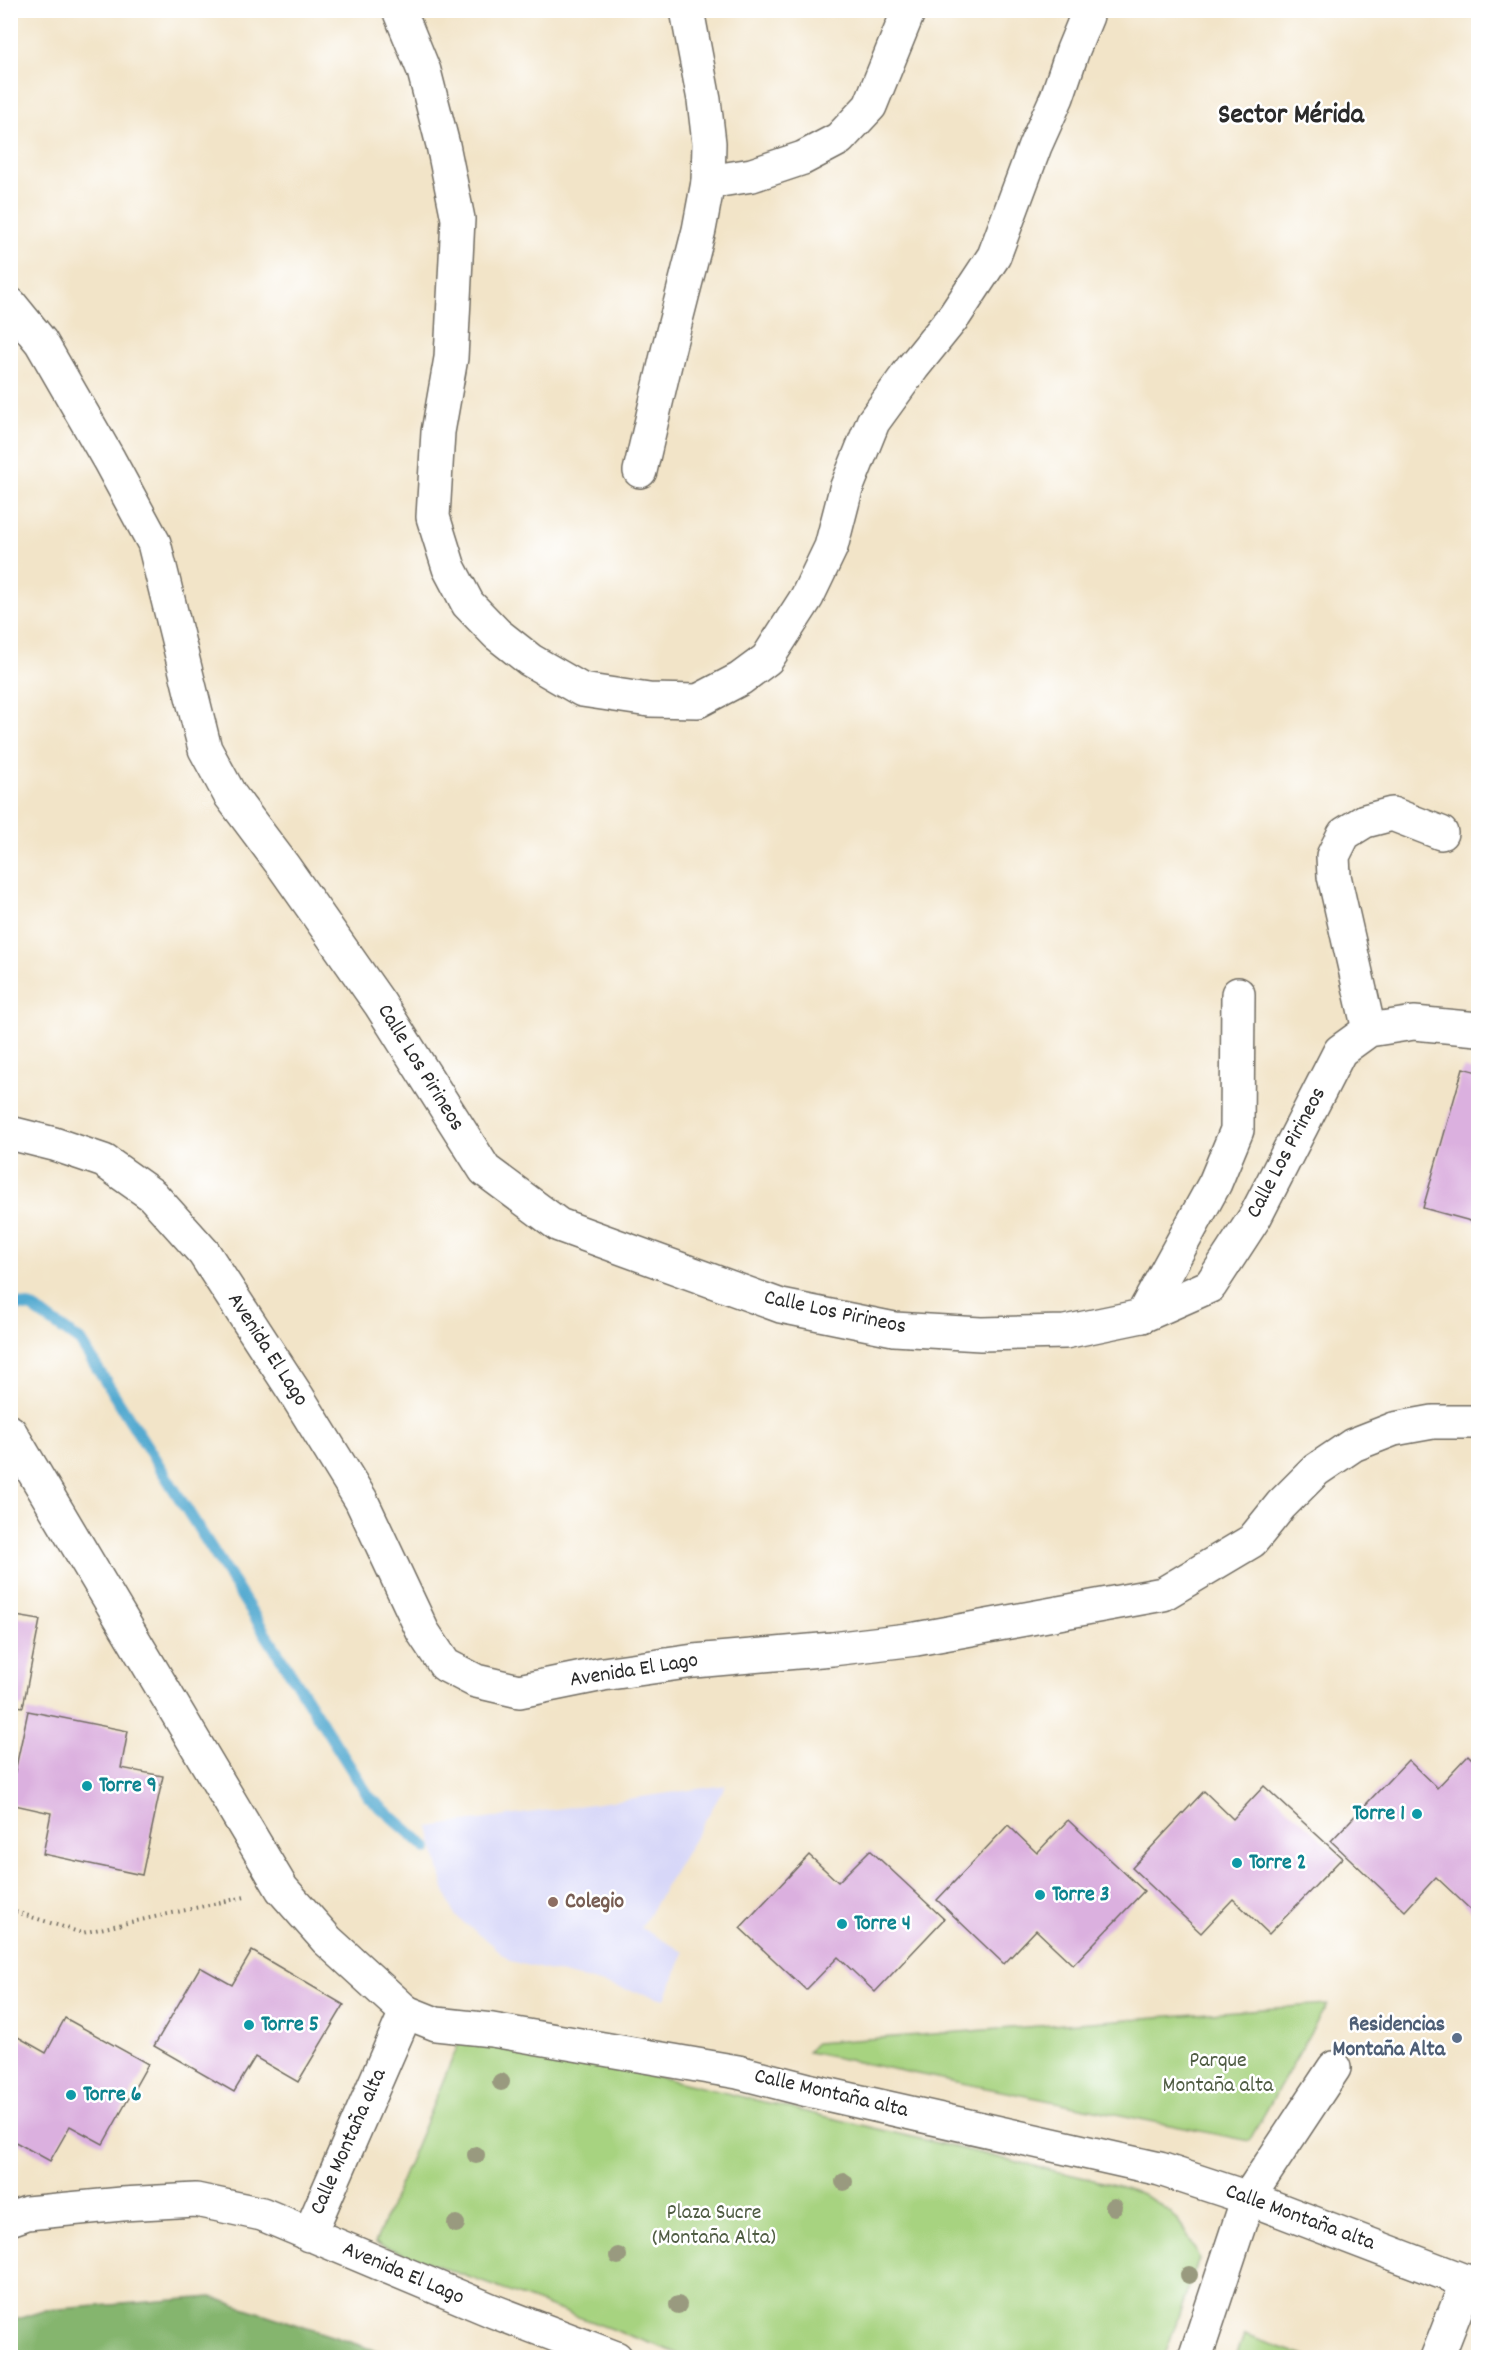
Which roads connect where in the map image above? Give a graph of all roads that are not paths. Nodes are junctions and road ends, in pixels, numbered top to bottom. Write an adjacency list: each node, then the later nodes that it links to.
1 (399, 10): 4 (street)
2 (687, 10): 5 (street)
3 (909, 10): 5 (street)
4 (1089, 12)
5 (708, 182): 7 (street)
6 (10, 304): 13 (street, Calle Los Pirineos)
7 (640, 471)
8 (1441, 832): 11 (street)
9 (1238, 994): 13 (street)
10 (1479, 1029): 11 (street, Calle Los Pirineos)
11 (1369, 1030): 13 (street, Calle Los Pirineos)
12 (10, 1133): 14 (street, Avenida El Lago)
13 (1142, 1316)
14 (1479, 1422)
15 (10, 1432): 16 (street)
16 (406, 2012): 18 (street, Calle Montaña alta); 20 (street, Calle Montaña alta)
17 (1334, 2068): 18 (street)
18 (1248, 2198): 21 (street, Calle Montaña alta); 23 (street)
19 (10, 2220): 20 (street, Avenida El Lago)
20 (309, 2235): 22 (street, Avenida El Lago)
21 (1473, 2284): 24 (street)
22 (616, 2358)
23 (1195, 2358)
24 (1437, 2358)

